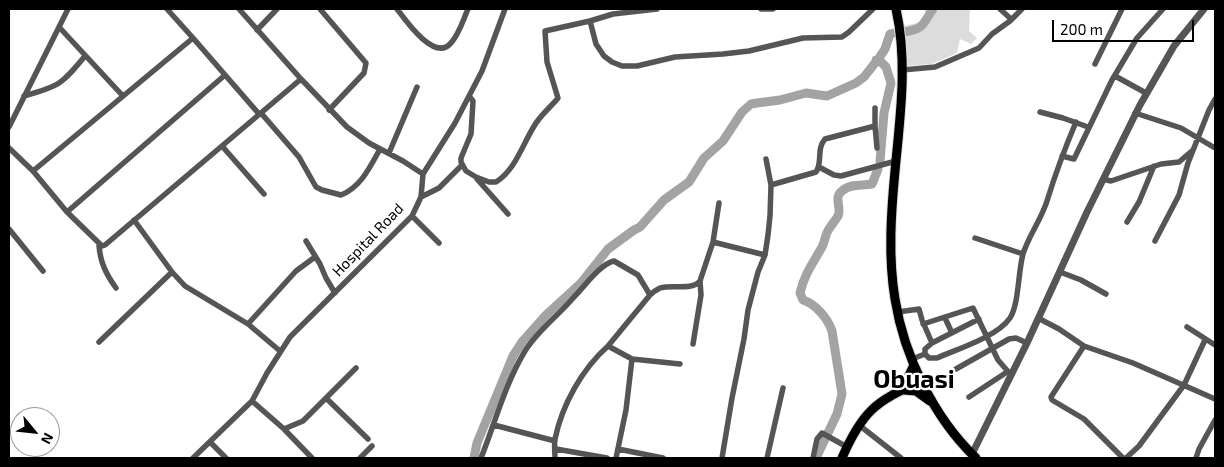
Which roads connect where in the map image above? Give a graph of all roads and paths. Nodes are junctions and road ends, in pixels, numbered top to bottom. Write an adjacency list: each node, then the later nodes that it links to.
1 (68, 9): 21 (street)
2 (167, 9): 23 (street)
3 (239, 9): 22 (street)
4 (277, 9): 22 (street)
5 (320, 9): 37 (street)
6 (397, 9): 7 (street)
7 (468, 9)
8 (505, 9): 34 (street)
9 (657, 9): 20 (street)
10 (761, 9): 11 (street)
11 (773, 9)
12 (873, 9): 20 (street)
13 (896, 9): 26 (main road)
14 (1000, 9): 19 (street)
15 (1022, 9): 19 (street)
16 (1122, 9): 25 (street)
17 (1163, 9): 28 (street)
18 (1204, 9): 31 (street)
19 (1011, 19): 26 (street)
20 (590, 21): 61 (street)
21 (59, 27): 24 (street); 33 (street)
22 (257, 30): 29 (street)
23 (192, 38): 27 (street); 32 (street)
24 (85, 56): 32 (street); 33 (street)
25 (1095, 64)
26 (902, 70): 55 (main road)
27 (225, 75): 39 (street); 67 (street)
28 (1115, 76): 31 (street); 44 (street)
29 (301, 79): 37 (street); 39 (street)
30 (417, 87): 52 (street)
31 (1146, 93): 40 (street)
32 (122, 95): 59 (street)
33 (24, 96): 43 (street)
34 (469, 96): 56 (street); 60 (street)
35 (1215, 99): 45 (street)
36 (875, 108): 42 (street)
37 (330, 110): 51 (street)
38 (1040, 112): 41 (street)
39 (260, 113): 46 (street); 51 (street)
40 (1136, 113): 45 (street); 62 (street)
41 (1076, 122): 44 (street); 53 (street)
42 (875, 126): 48 (street); 58 (street)
43 (9, 127)
44 (1088, 127): 53 (street)
45 (1198, 138): 49 (street); 50 (street)
46 (222, 146): 64 (street); 70 (street)
47 (9, 148): 59 (street)
48 (877, 148)
49 (1194, 148): 57 (street); 75 (street)
50 (1215, 148)
51 (380, 149): 52 (street)
52 (389, 153): 60 (street)
53 (1062, 156): 79 (street)
54 (766, 159): 63 (street)
55 (896, 161): 58 (street); 90 (main road)
56 (462, 165): 61 (street); 65 (street)
57 (1154, 166): 62 (street); 71 (street)
58 (819, 168): 63 (street)
59 (33, 171): 67 (street)
60 (423, 174): 65 (street, Hospital Road)
61 (476, 177): 68 (street)
62 (1103, 180): 84 (street)
63 (771, 185): 80 (street)
64 (264, 194)
65 (421, 197): 69 (street, Hospital Road)
66 (719, 203): 76 (street)
67 (67, 212): 78 (street)
68 (508, 214)
69 (412, 216): 77 (street); 87 (street, Hospital Road)
70 (134, 220): 78 (street); 83 (street)
71 (1127, 222)
72 (9, 229): 82 (street)
73 (974, 238): 79 (street)
74 (306, 241): 81 (street)
75 (1155, 241)
76 (713, 242): 80 (street); 85 (street)
77 (439, 243)
78 (99, 245): 86 (street)
79 (1024, 254): 98 (street)
80 (764, 255): 146 (street)
81 (315, 257): 87 (street); 94 (street)
82 (43, 271)
83 (172, 272): 94 (street); 100 (street)
84 (1060, 272): 88 (street); 92 (street)
85 (700, 281): 89 (street); 103 (street)
86 (116, 288)
87 (335, 292): 108 (street, Hospital Road)
88 (1106, 294)
89 (650, 295): 105 (street); 126 (street)
90 (898, 312): 95 (street); 111 (main road)
91 (945, 318): 93 (street); 95 (street); 97 (street)
92 (1038, 318): 102 (street); 106 (street)
93 (979, 319): 97 (street); 98 (street)
94 (248, 324): 108 (street)
95 (923, 324): 101 (street)
96 (1188, 327): 99 (street)
97 (952, 333): 101 (street)
98 (987, 336): 107 (street); 109 (street)
99 (1205, 340): 104 (street); 117 (street)
100 (99, 342)
101 (932, 343): 109 (street)
102 (1027, 343): 107 (street); 115 (street)
103 (693, 344)
104 (1215, 345)
105 (608, 346): 110 (street); 130 (street)
106 (1084, 346): 117 (street); 151 (street)
107 (992, 348): 114 (street); 115 (street)
108 (280, 351): 123 (street, Hospital Road)
109 (925, 354): 111 (street)
110 (632, 359): 112 (street); 135 (street)
111 (913, 362): 116 (main road); 119 (main road)
112 (680, 364)
113 (356, 368): 121 (street)
114 (956, 369)
115 (1009, 373): 120 (street); 136 (street)
116 (921, 382): 119 (main road); 124 (main road)
117 (1184, 384): 122 (street); 151 (street)
118 (783, 388): 147 (street)
119 (901, 389): 124 (main road); 127 (main road)
120 (969, 397)
121 (326, 398): 128 (street); 129 (street)
122 (1215, 399)
123 (252, 401): 128 (street); 131 (street, Hospital Road)
124 (934, 404): 136 (main road)
125 (1215, 420): 152 (street)
126 (494, 425): 130 (street); 141 (street)
127 (859, 425): 133 (main road); 150 (street)
128 (284, 429): 139 (street)
129 (368, 439)
130 (555, 440): 134 (street)
131 (210, 442): 137 (street, Hospital Road); 138 (street)
132 (372, 446): 140 (street)
133 (847, 447): 148 (street); 149 (main road)
134 (556, 449): 142 (street); 143 (street)
135 (618, 449): 144 (street); 145 (street)
136 (974, 456)
137 (193, 458)
138 (226, 458)
139 (312, 458)
140 (360, 458)
141 (481, 458)
142 (555, 458)
143 (607, 458)
144 (616, 458)
145 (663, 458)
146 (722, 458)
147 (767, 458)
148 (813, 458)
149 (842, 458)
150 (901, 458)
151 (1125, 458)
152 (1196, 458)

